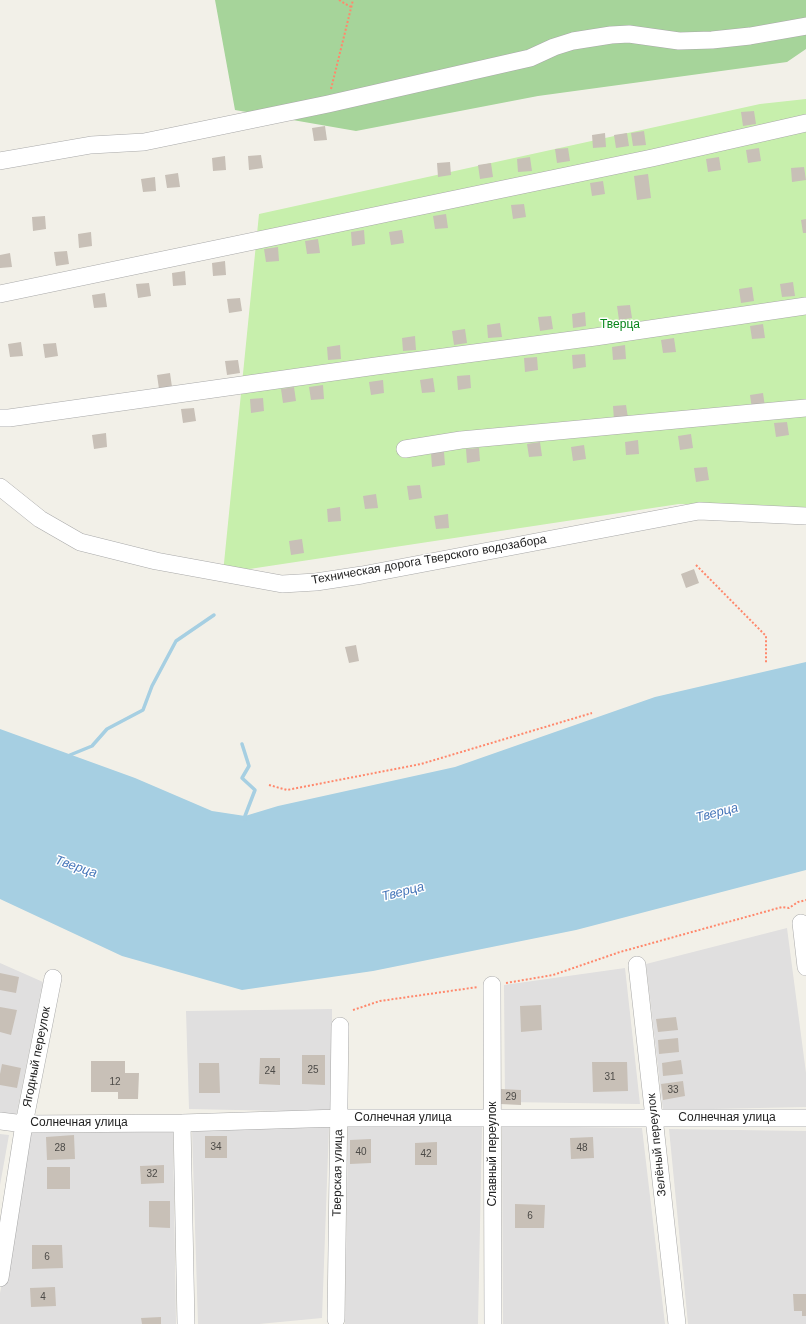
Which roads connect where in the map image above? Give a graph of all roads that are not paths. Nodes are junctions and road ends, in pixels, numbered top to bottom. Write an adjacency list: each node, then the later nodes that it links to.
1 (806, 26): 3 (street)
2 (806, 123): 4 (street)
3 (0, 161)
4 (0, 294)
5 (806, 306): 7 (street)
6 (806, 408): 8 (street)
7 (0, 418)
8 (405, 449)
9 (0, 487): 10 (street, Техническая дорога Тверского водозабора)
10 (806, 516)
11 (801, 922): 13 (street)
12 (638, 965): 19 (street, Зелёный переулок)
13 (806, 967)
14 (53, 978): 23 (street, Ягодный переулок)
15 (492, 985): 18 (street, Славный переулок)
16 (340, 1026): 17 (street, Тверская улица)
17 (339, 1118): 18 (street, Солнечная улица); 22 (street, Солнечная улица); 25 (street, Тверская улица)
18 (493, 1118): 19 (street, Солнечная улица); 27 (street, Славный переулок)
19 (654, 1118): 20 (street, Солнечная улица); 28 (street, Зелёный переулок)
20 (806, 1118)
21 (0, 1121): 23 (street, Солнечная улица)
22 (182, 1123): 23 (street, Солнечная улица); 26 (street)
23 (24, 1124): 24 (street, Ягодный переулок)
24 (0, 1278)
25 (336, 1319)
26 (186, 1324)
27 (493, 1324)
28 (677, 1324)

